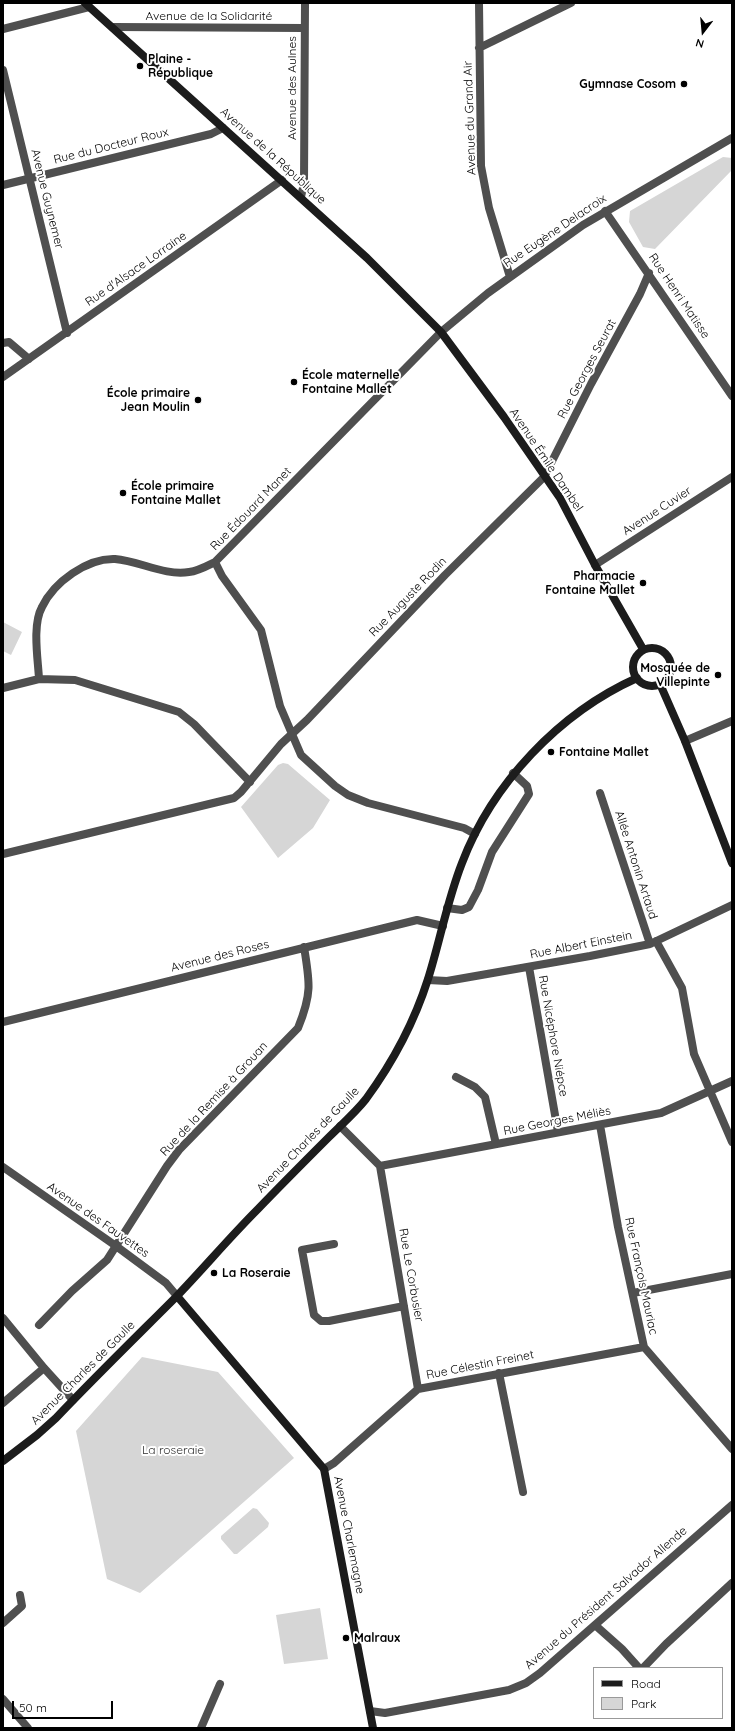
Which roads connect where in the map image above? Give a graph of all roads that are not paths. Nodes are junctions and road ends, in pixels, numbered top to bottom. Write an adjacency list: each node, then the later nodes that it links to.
1 (305, 3): 6 (street, Avenue des Aulnes)
2 (479, 3): 8 (street, Avenue du Grand Air)
3 (571, 3): 8 (street)
4 (87, 5): 5 (street, Avenue de la République); 7 (street)
5 (114, 27): 6 (street, Avenue de la Solidarité); 10 (street, Avenue de la République)
6 (304, 28): 15 (street, Avenue des Aulnes)
7 (3, 29)
8 (479, 48): 18 (street, Avenue du Grand Air)
9 (3, 70): 12 (street, Avenue Guynemer)
10 (223, 128): 12 (street, Rue du Docteur Roux); 13 (street, Avenue de la République)
11 (732, 138): 16 (street, Rue Eugène Delacroix)
12 (29, 178): 14 (street, Rue du Docteur Roux); 20 (street, Avenue Guynemer)
13 (282, 180): 15 (street, Avenue de la République); 20 (street, Rue d'Alsace Lorraine)
14 (3, 185)
15 (301, 197): 19 (street, Avenue de la République)
16 (605, 211): 17 (street, Rue Henri Matisse); 18 (street, Rue Eugène Delacroix)
17 (649, 273): 24 (street, Rue Henri Matisse); 25 (street, Rue Georges Seurat)
18 (510, 277): 19 (street, Rue Eugène Delacroix)
19 (441, 332): 25 (street, Avenue Émile Dambel); 27 (street, Rue Édouard Manet)
20 (67, 333): 22 (street, Rue d'Alsace Lorraine)
21 (3, 343): 22 (street)
22 (29, 359): 23 (street, Rue d'Alsace Lorraine)
23 (3, 377)
24 (732, 396)
25 (544, 477): 28 (street, Avenue Émile Dambel); 35 (street, Rue Auguste Rodin)
26 (732, 477): 28 (street, Avenue Cuvier)
27 (215, 562): 31 (street, Rue Édouard Manet); 35 (street)
28 (595, 565): 29 (street, Avenue Émile Dambel)
29 (644, 649): 30 (street); 32 (street)
30 (636, 678): 32 (street); 37 (street, Avenue Charles de Gaulle)
31 (39, 679): 33 (street); 38 (street)
32 (660, 684): 36 (street)
33 (3, 688)
34 (732, 721): 36 (street)
35 (291, 734): 38 (street, Rue Auguste Rodin); 40 (street)
36 (685, 741): 42 (street)
37 (513, 773): 40 (street, Avenue Charles de Gaulle); 44 (street)
38 (250, 782): 41 (street, Rue Auguste Rodin)
39 (600, 793): 46 (street, Allée Antonin Artaud)
40 (475, 834): 44 (street, Avenue Charles de Gaulle)
41 (3, 854)
42 (732, 863)
43 (732, 906): 46 (street, Rue Albert Einstein)
44 (447, 908): 45 (street, Avenue Charles de Gaulle)
45 (443, 926): 47 (street, Avenue des Roses); 49 (street, Avenue Charles de Gaulle)
46 (653, 943): 48 (street, Rue Albert Einstein); 53 (street, Allée Antonin Artaud)
47 (304, 947): 50 (street, Avenue des Roses); 62 (street, Rue de la Remise à Grouan)
48 (529, 967): 49 (street, Rue Albert Einstein); 56 (street, Rue Nicéphore Niépce)
49 (428, 980): 55 (street, Avenue Charles de Gaulle)
50 (3, 1022)
51 (456, 1077): 58 (street)
52 (732, 1081): 53 (street, Rue Georges Méliès)
53 (710, 1091): 54 (street, Rue Georges Méliès); 57 (street, Allée Antonin Artaud)
54 (600, 1125): 56 (street, Rue Georges Méliès); 64 (street, Rue François Mauriac)
55 (340, 1126): 59 (street); 65 (street, Avenue Charles de Gaulle)
56 (558, 1132): 58 (street, Rue Georges Méliès)
57 (732, 1142)
58 (496, 1144): 59 (street, Rue Georges Méliès)
59 (380, 1166): 66 (street, Rue Le Corbusier)
60 (3, 1167): 62 (street, Avenue des Fauvettes)
61 (334, 1244): 66 (street)
62 (116, 1246): 65 (street, Avenue des Fauvettes); 68 (street, Rue de la Remise à Grouan)
63 (732, 1274): 64 (street)
64 (633, 1293): 69 (street, Rue François Mauriac)
65 (177, 1296): 73 (street, Avenue Charles de Gaulle); 77 (street, Avenue Charlemagne)
66 (404, 1306): 72 (street, Rue Le Corbusier)
67 (3, 1318): 70 (street)
68 (39, 1325)
69 (644, 1347): 71 (street, Rue Célestin Freinet); 75 (street, Rue François Mauriac)
70 (44, 1368): 73 (street); 74 (street)
71 (499, 1373): 72 (street, Rue Célestin Freinet); 78 (street)
72 (418, 1389): 77 (street, Rue Célestin Freinet)
73 (73, 1400): 76 (street, Avenue Charles de Gaulle)
74 (3, 1403)
75 (732, 1449)
76 (3, 1461)
77 (324, 1469): 88 (street, Avenue Charlemagne)
78 (524, 1492)
79 (732, 1505): 83 (street, Avenue du Président Salvador Allende)
80 (732, 1583): 85 (street)
81 (20, 1595): 82 (street)
82 (3, 1623)
83 (595, 1625): 84 (street); 88 (street, Avenue du Président Salvador Allende)
84 (638, 1667)
85 (644, 1667)
86 (220, 1684): 90 (street)
87 (3, 1699): 89 (street)
88 (370, 1711): 91 (street, Avenue Charlemagne)
89 (28, 1728)
90 (201, 1728)
91 (373, 1728)

